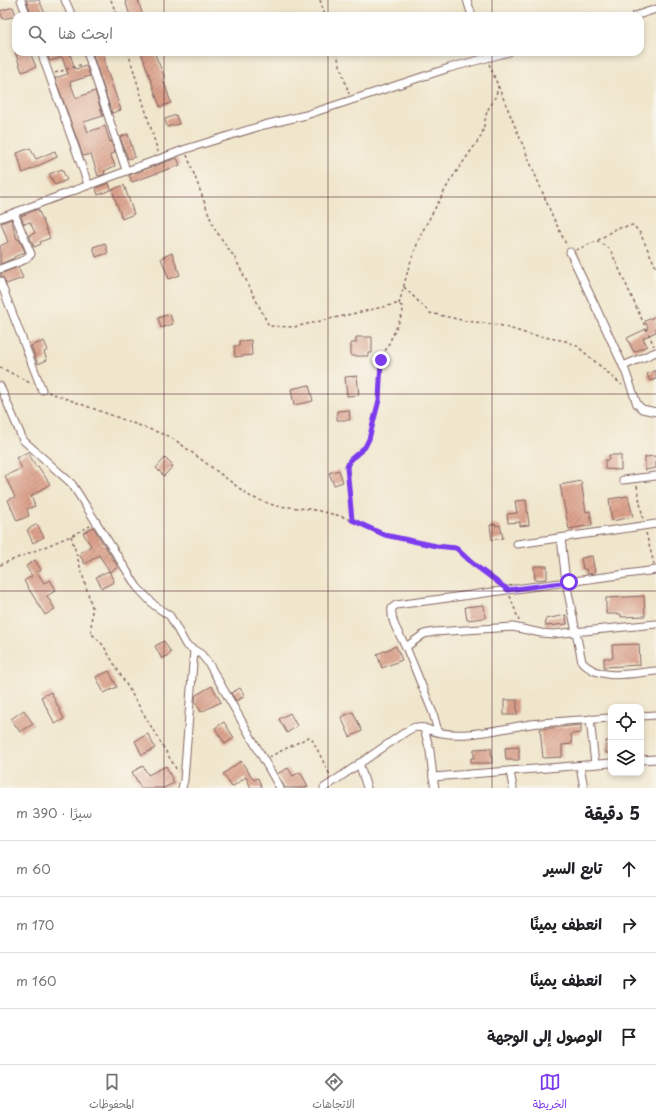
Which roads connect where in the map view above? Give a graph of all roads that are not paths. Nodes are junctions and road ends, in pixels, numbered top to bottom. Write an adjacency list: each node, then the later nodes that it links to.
1 (21, 0): 5 (street)
2 (65, 0): 6 (street)
3 (467, 0): 7 (street)
4 (656, 8): 8 (street)
5 (26, 12)
6 (70, 12)
7 (471, 12)
8 (644, 13)
9 (43, 56): 13 (street)
10 (89, 56): 12 (street)
11 (483, 56): 12 (street)
12 (126, 170): 13 (street)
13 (88, 184): 14 (street)
14 (14, 213): 15 (street); 17 (street)
15 (0, 218)
16 (570, 252): 20 (street)
17 (0, 269)
18 (0, 281): 22 (street)
19 (656, 351): 20 (street)
20 (623, 366): 23 (street)
21 (0, 386): 34 (street)
22 (42, 390)
23 (656, 412)
24 (656, 476): 25 (street)
25 (622, 480)
26 (656, 524): 27 (street)
27 (561, 538): 28 (street); 30 (street)
28 (516, 544)
29 (656, 571): 30 (street)
30 (566, 582): 32 (street); 33 (street)
31 (656, 624): 32 (street)
32 (576, 631): 33 (street); 35 (street)
33 (406, 647): 41 (street)
34 (194, 650): 50 (street); 52 (street)
35 (656, 671)
36 (656, 715): 37 (street)
37 (644, 716)
38 (608, 718): 39 (street)
39 (590, 720): 41 (street); 46 (street)
40 (424, 728): 41 (street); 44 (street); 49 (street)
41 (438, 732)
42 (656, 759): 43 (street)
43 (644, 760)
44 (359, 762): 53 (street); 54 (street)
45 (608, 763): 46 (street)
46 (595, 764): 47 (street)
47 (580, 766): 48 (street); 56 (street)
48 (510, 771): 49 (street); 55 (street)
49 (433, 777): 51 (street)
50 (183, 785)
51 (434, 787)
52 (280, 788)
53 (324, 788)
54 (367, 788)
55 (513, 788)
56 (584, 788)

